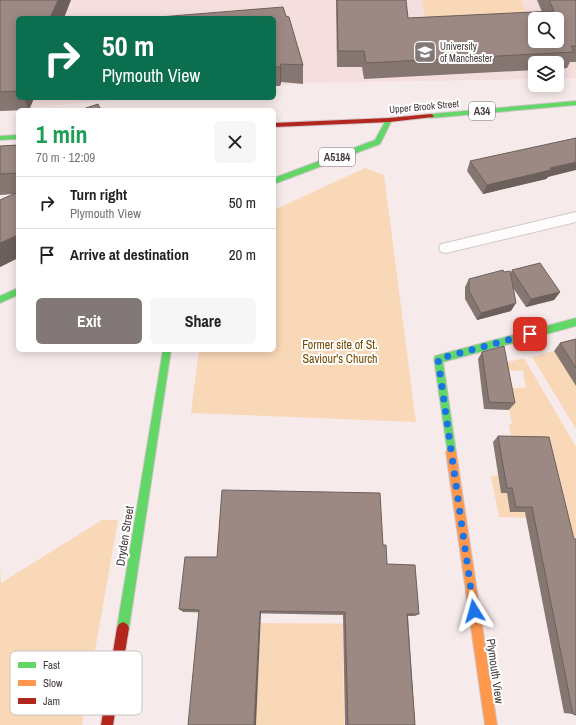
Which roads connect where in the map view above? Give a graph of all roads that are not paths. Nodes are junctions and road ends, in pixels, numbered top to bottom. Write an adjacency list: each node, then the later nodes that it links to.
1 (576, 103): 2 (main road, Upper Brook Street / A34)
2 (389, 120): 3 (main road, Upper Brook Street / A34); 6 (main road, A5184)
3 (276, 125)
4 (16, 137): 5 (main road)
5 (0, 138)
6 (276, 180)
7 (576, 217): 8 (lane)
8 (446, 248)
9 (16, 292): 10 (main road)
10 (0, 300)
11 (576, 322): 16 (main road, Plymouth View)
12 (167, 352): 13 (main road, Dryden Street)
13 (119, 651)
14 (109, 715): 15 (main road, Dryden Street)
15 (107, 725)
16 (491, 725)

